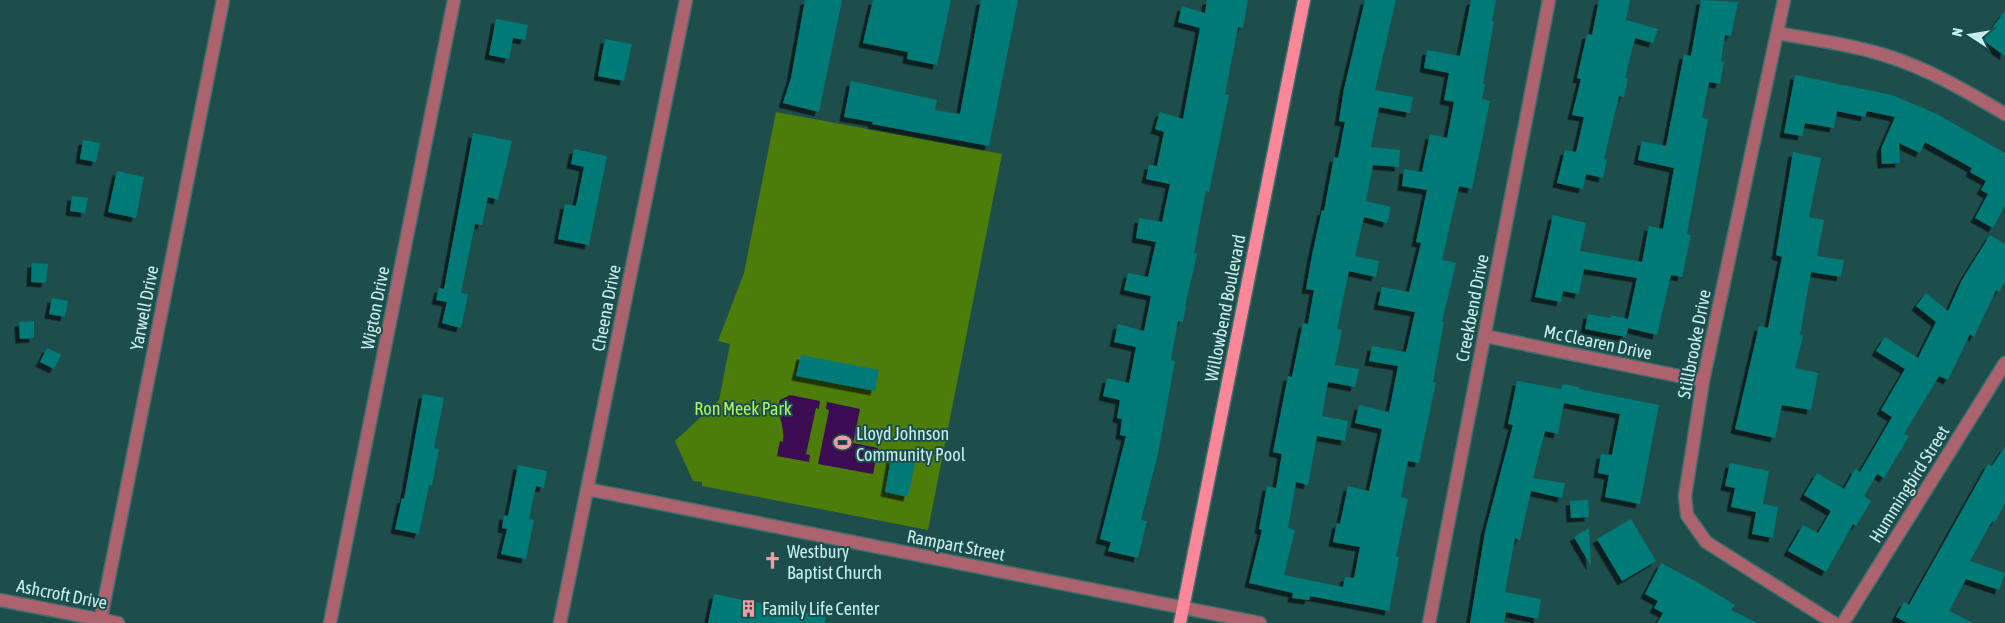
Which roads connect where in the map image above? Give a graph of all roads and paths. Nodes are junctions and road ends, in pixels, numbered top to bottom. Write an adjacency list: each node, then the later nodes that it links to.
1 (223, 0): 15 (street, Yarwell Drive)
2 (454, 0): 17 (street, Wigton Drive)
3 (686, 0): 12 (street, Cheena Drive)
4 (1304, 0): 14 (main road, Willowbend Boulevard)
5 (1549, 0): 9 (street, Creekbend Drive)
6 (1784, 0): 7 (street, Stillbrooke Drive)
7 (1778, 32): 8 (street); 11 (street, Stillbrooke Drive)
8 (2005, 114)
9 (1485, 336): 11 (street, Mc Clearen Drive); 21 (street, Creekbend Drive)
10 (2005, 363): 23 (street, Hummingbird Street)
11 (1703, 381): 22 (street, Stillbrooke Drive)
12 (587, 489): 14 (street, Rampart Street); 18 (street, Cheena Drive)
13 (0, 600): 15 (street, Ashcroft Drive)
14 (1183, 608): 19 (main road, Willowbend Boulevard); 20 (street, Rampart Street)
15 (100, 621): 16 (street, Ashcroft Drive)
16 (118, 623)
17 (330, 623)
18 (560, 623)
19 (1180, 623)
20 (1260, 623)
21 (1429, 623)
22 (1834, 623)
23 (1843, 623)

